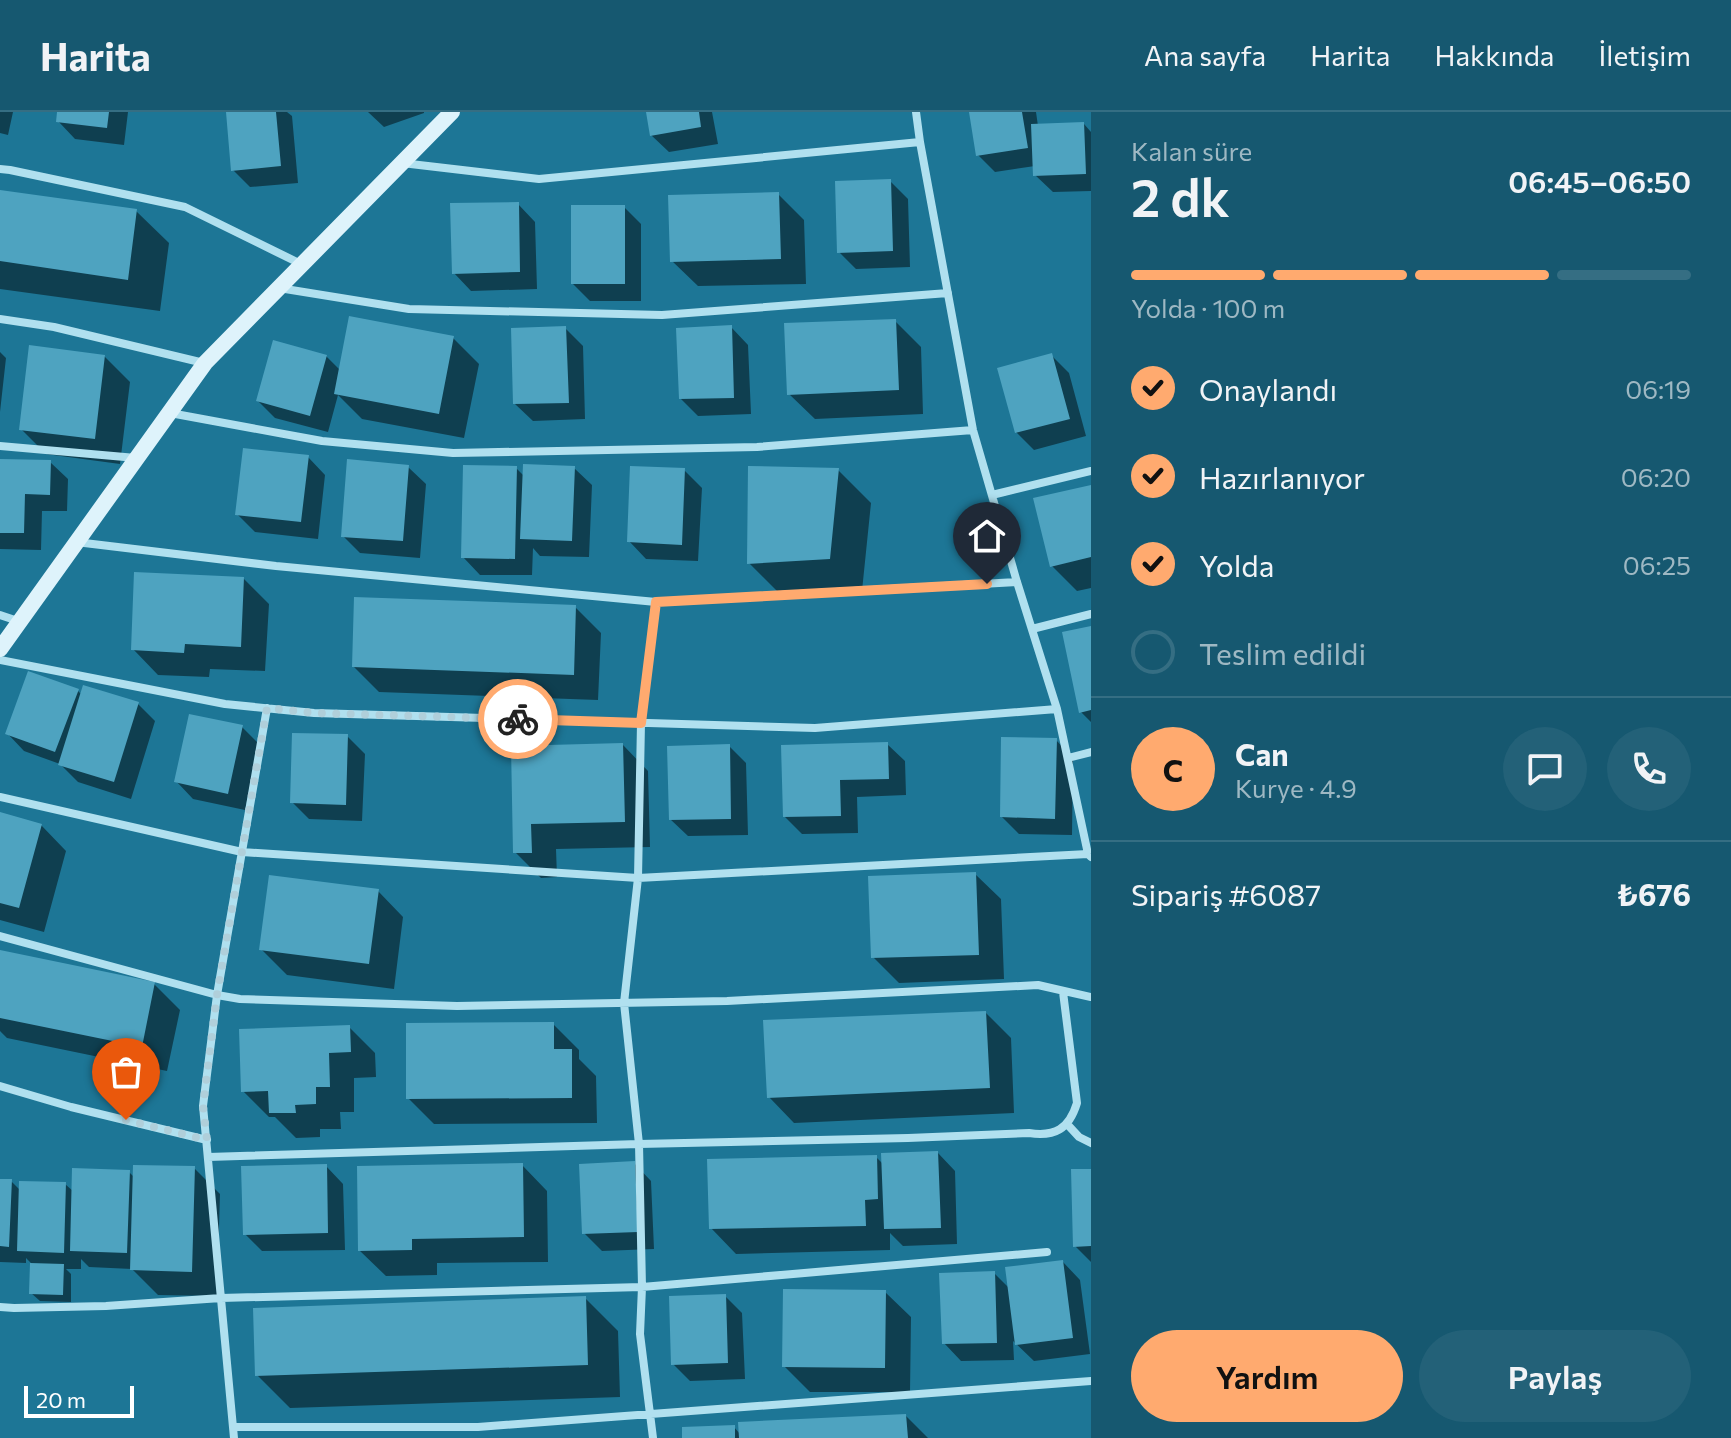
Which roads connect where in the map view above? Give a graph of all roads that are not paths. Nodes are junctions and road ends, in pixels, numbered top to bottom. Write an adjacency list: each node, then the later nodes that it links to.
1 (452, 112): 4 (street)
2 (916, 112): 3 (street)
3 (920, 142): 4 (street); 8 (street)
4 (401, 163): 6 (street)
5 (0, 169): 6 (street)
6 (302, 265): 7 (street)
7 (278, 288): 8 (street); 10 (street)
8 (948, 293): 12 (street)
9 (0, 319): 10 (street)
10 (205, 363): 11 (street)
11 (169, 412): 12 (street); 14 (street)
12 (973, 430): 16 (street)
13 (0, 446): 14 (street)
14 (136, 458): 17 (street)
15 (1091, 471): 16 (street)
16 (992, 495): 18 (street)
17 (75, 542): 19 (street); 22 (street)
18 (1017, 582): 19 (street); 23 (street)
19 (656, 602): 28 (street)
20 (1091, 614): 23 (street)
21 (0, 615): 22 (street)
22 (18, 621): 24 (street)
23 (1032, 629): 27 (street)
24 (0, 649)
25 (0, 660): 26 (street)
26 (267, 708): 28 (street); 32 (street)
27 (1057, 709): 28 (street); 30 (street)
28 (641, 723): 34 (street)
29 (1091, 752): 30 (street)
30 (1068, 758): 33 (street)
31 (0, 797): 32 (street)
32 (242, 852): 34 (street); 37 (street)
33 (1090, 856): 34 (street)
34 (638, 878): 39 (street)
35 (0, 936): 37 (street)
36 (1063, 992): 38 (street); 39 (street); 41 (street)
37 (217, 995): 39 (street); 42 (street)
38 (1091, 997)
39 (624, 1003): 44 (street)
40 (0, 1086): 42 (street)
41 (1067, 1124): 43 (street); 44 (street)
42 (207, 1140): 45 (street)
43 (1091, 1143)
44 (639, 1144): 45 (street); 47 (street)
45 (208, 1157): 48 (street)
46 (1047, 1252): 47 (street)
47 (642, 1287): 48 (street); 51 (street)
48 (221, 1298): 49 (street); 52 (street)
49 (0, 1307)
50 (1091, 1381): 51 (street)
51 (651, 1415): 52 (street); 54 (street)
52 (233, 1427): 53 (street)
53 (234, 1438)
54 (653, 1438)

